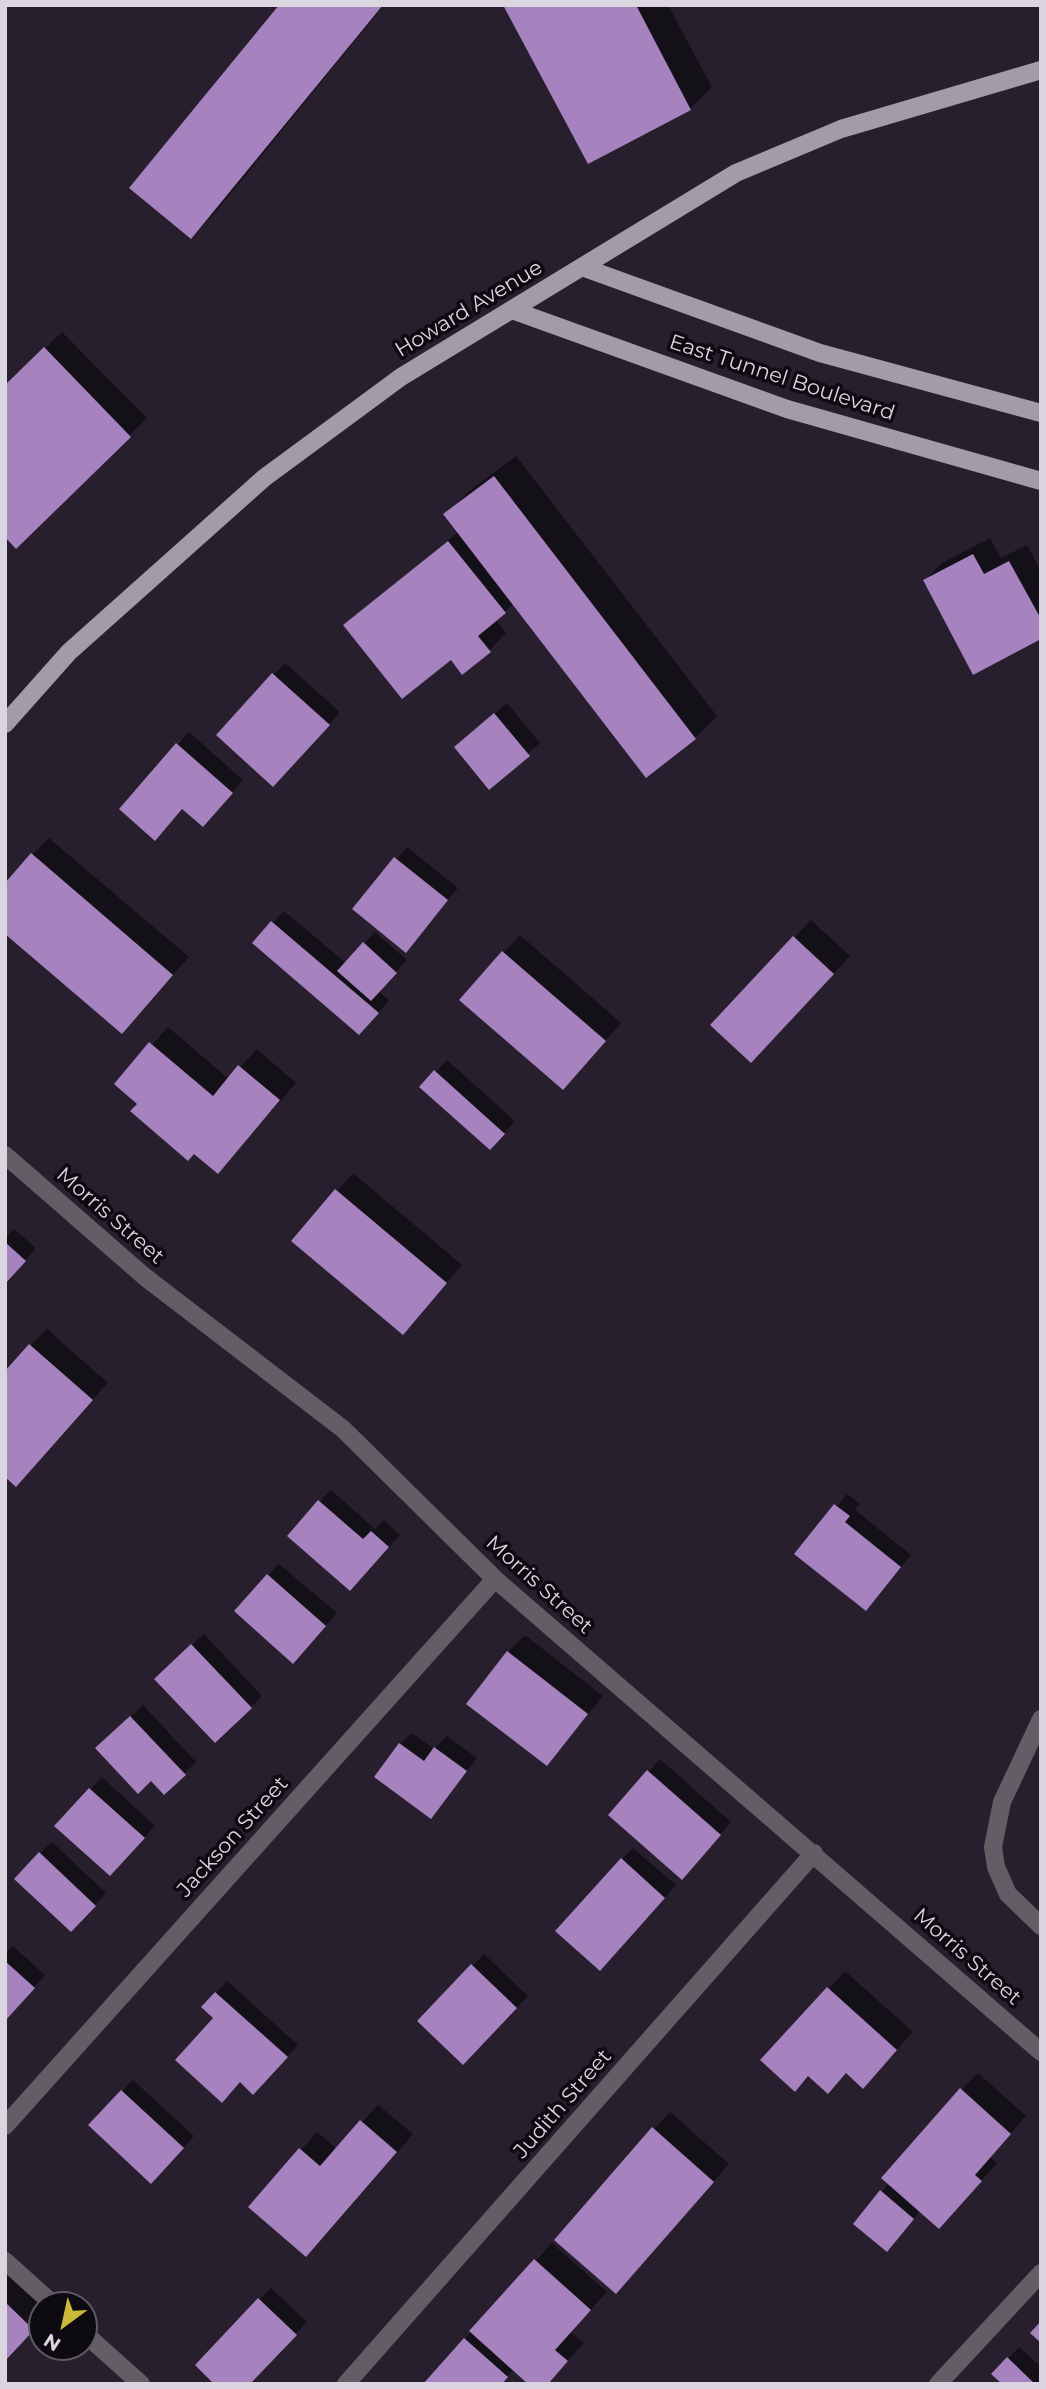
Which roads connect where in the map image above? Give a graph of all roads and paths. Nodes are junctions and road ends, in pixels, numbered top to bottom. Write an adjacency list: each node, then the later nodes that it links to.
1 (1041, 70): 2 (main road, Howard Avenue)
2 (582, 267): 3 (main road, Howard Avenue); 4 (main road, East Tunnel Boulevard)
3 (512, 310): 5 (main road, East Tunnel Boulevard); 6 (main road, Howard Avenue)
4 (1041, 413)
5 (1041, 481)
6 (5, 724)
7 (5, 1155): 8 (street, Morris Street)
8 (495, 1579): 10 (street, Morris Street); 13 (street, Jackson Street)
9 (1041, 1719): 11 (street)
10 (814, 1853): 12 (street, Morris Street); 19 (street, Judith Street)
11 (1041, 1926)
12 (1041, 2052)
13 (5, 2126)
14 (5, 2261): 16 (street)
15 (1041, 2273): 20 (street)
16 (38, 2291)
17 (98, 2346): 18 (street)
18 (141, 2384)
19 (346, 2384)
20 (938, 2384)

